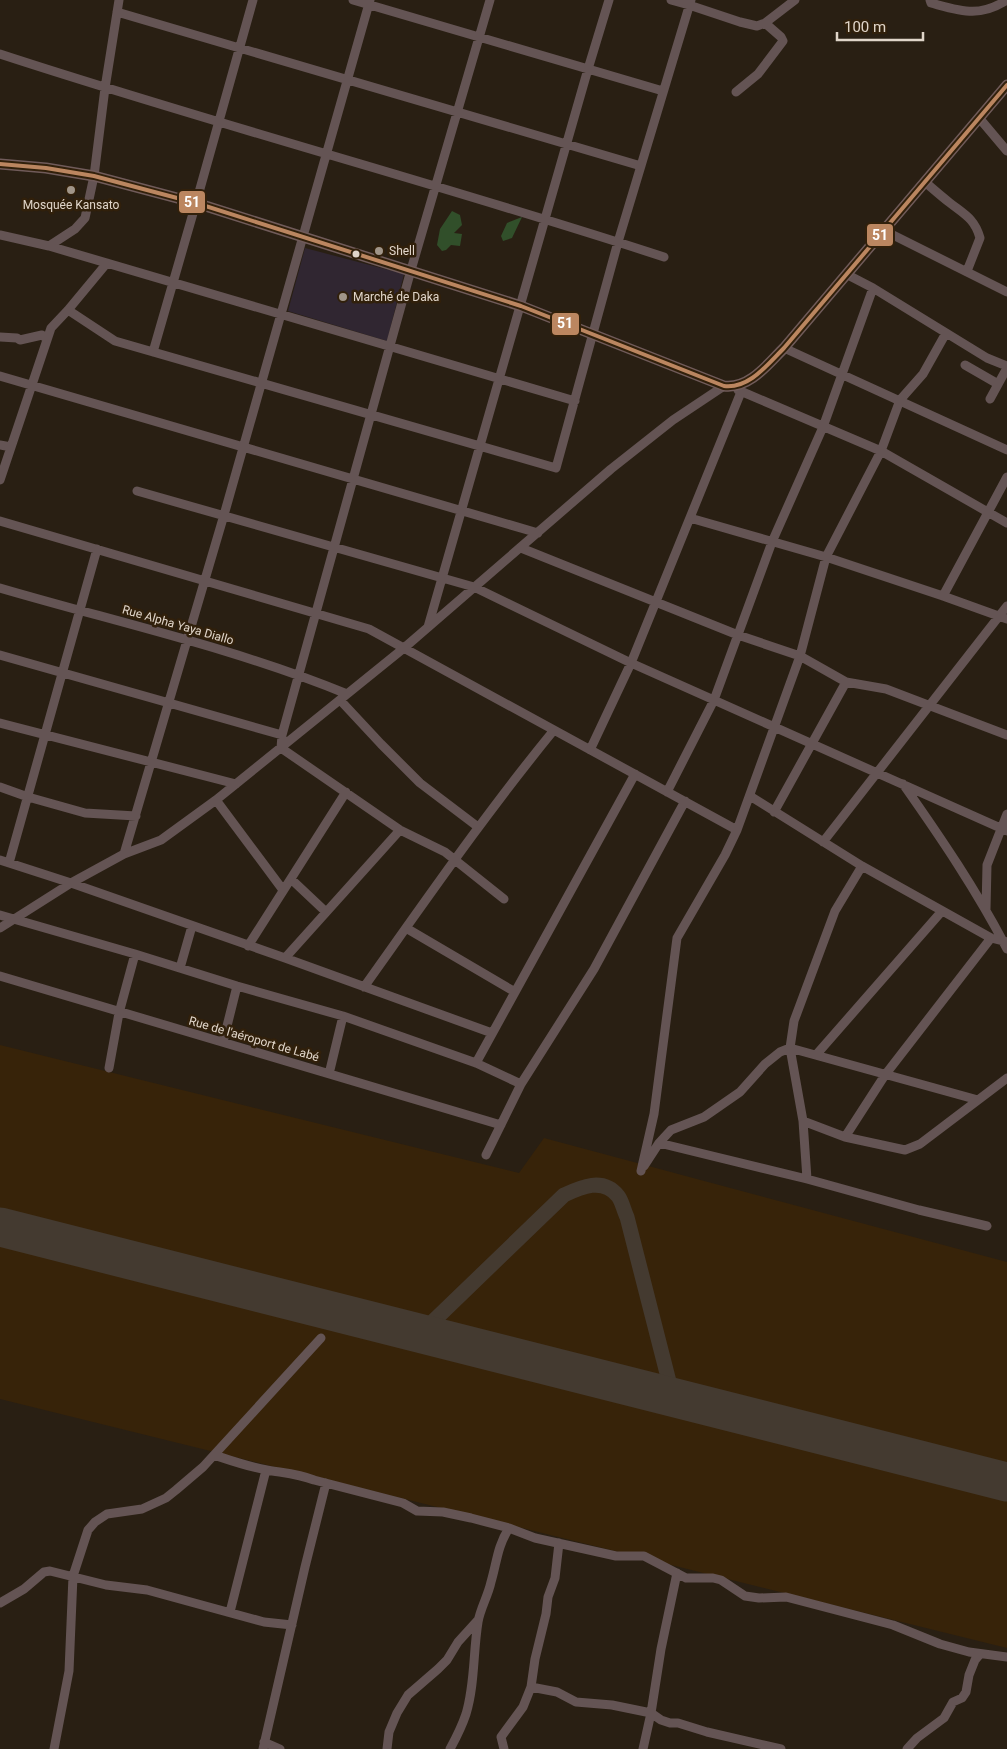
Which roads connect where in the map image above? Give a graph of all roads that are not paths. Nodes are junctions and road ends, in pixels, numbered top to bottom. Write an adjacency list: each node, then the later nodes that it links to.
1 (119, 0): 12 (street)
2 (252, 0): 15 (street)
3 (353, 0): 10 (street)
4 (490, 0): 14 (street)
5 (609, 0): 17 (street)
6 (671, 0): 11 (street)
7 (795, 0): 13 (street)
8 (930, 0): 9 (street)
9 (1007, 0)
10 (370, 2): 14 (street); 18 (street)
11 (690, 2): 13 (street); 21 (street)
12 (117, 12): 15 (street); 20 (street)
13 (765, 23): 22 (street)
14 (479, 37): 17 (street); 23 (street)
15 (239, 48): 18 (street); 25 (street)
16 (0, 54): 20 (street)
17 (588, 69): 21 (street); 26 (street)
18 (348, 80): 23 (street); 28 (street)
19 (1007, 85): 24 (main road)
20 (105, 88): 25 (street); 31 (street)
21 (663, 91): 30 (street)
22 (736, 92)
23 (458, 112): 26 (street); 33 (street)
24 (980, 119): 27 (street); 32 (main road)
25 (219, 121): 28 (street); 34 (street)
26 (566, 145): 30 (street); 35 (street)
27 (1007, 150)
28 (327, 154): 33 (street); 38 (street)
29 (0, 164): 31 (main road)
30 (641, 166): 39 (street)
31 (94, 176): 34 (main road); 40 (street)
32 (925, 182): 36 (main road); 44 (street)
33 (436, 187): 35 (street); 43 (street)
34 (196, 203): 38 (main road); 46 (street)
35 (545, 220): 39 (street); 49 (street)
36 (883, 230): 44 (street); 45 (main road)
37 (0, 235): 40 (street)
38 (303, 236): 43 (main road); 51 (street)
39 (618, 242): 41 (street); 52 (street)
40 (49, 246): 42 (street)
41 (664, 257)
42 (107, 263): 46 (street); 50 (street)
43 (412, 270): 49 (main road); 56 (street)
44 (967, 271): 48 (street)
45 (846, 274): 47 (street); 57 (main road)
46 (173, 283): 51 (street); 58 (street)
47 (874, 288): 53 (street); 61 (street)
48 (1007, 292)
49 (521, 306): 52 (main road); 63 (street)
50 (68, 310): 55 (street); 58 (street)
51 (281, 315): 56 (street); 64 (street)
52 (593, 333): 67 (main road); 70 (street)
53 (946, 333): 60 (street); 69 (street)
54 (0, 337): 55 (street)
55 (47, 339): 66 (street)
56 (390, 347): 63 (street); 71 (street)
57 (784, 348): 61 (street); 67 (main road)
58 (153, 352): 64 (street)
59 (964, 365): 65 (street)
60 (1007, 367): 65 (street)
61 (842, 374): 69 (street); 72 (street)
62 (0, 376): 66 (street)
63 (500, 379): 70 (street); 75 (street)
64 (261, 383): 71 (street); 74 (street)
65 (998, 384): 68 (street)
66 (32, 385): 74 (street); 76 (street)
67 (733, 388): 72 (street); 86 (street); 89 (street)
68 (990, 399)
69 (900, 400): 77 (street); 78 (street)
70 (575, 401): 75 (street)
71 (371, 415): 75 (street); 80 (street)
72 (823, 426): 78 (street); 90 (street)
73 (0, 445): 76 (street)
74 (243, 446): 80 (street); 85 (street)
75 (480, 446): 83 (street)
76 (11, 448): 81 (street)
77 (1007, 450)
78 (881, 451): 84 (street); 94 (street)
79 (1007, 477): 84 (street)
80 (353, 479): 83 (street); 91 (street)
81 (0, 480)
82 (137, 491): 85 (street)
83 (462, 510): 89 (street); 95 (street)
84 (989, 512): 88 (street); 99 (street)
85 (224, 515): 91 (street); 96 (street)
86 (690, 518): 90 (street); 100 (street)
87 (0, 521): 93 (street)
88 (1007, 523)
89 (538, 533): 92 (street)
90 (772, 542): 94 (street); 106 (street)
91 (334, 546): 95 (street); 103 (street)
92 (521, 548): 97 (street); 100 (street)
93 (97, 549): 96 (street); 102 (street)
94 (826, 557): 99 (street); 110 (street)
95 (443, 577): 97 (street); 105 (street)
96 (204, 581): 103 (street); 107 (street)
97 (474, 587): 105 (street); 111 (street)
98 (0, 588): 102 (street, Rue Alpha Yaya Diallo)
99 (943, 596): 104 (street)
100 (656, 603): 106 (street); 111 (street)
101 (1007, 606): 104 (street)
102 (80, 611): 107 (street, Rue Alpha Yaya Diallo); 112 (street)
103 (316, 614): 108 (street); 113 (street)
104 (1003, 618): 118 (street)
105 (428, 628): 108 (street)
106 (738, 635): 110 (street); 116 (street)
107 (186, 639): 113 (street, Rue Alpha Yaya Diallo); 117 (street)
108 (404, 648): 115 (street); 121 (street)
109 (0, 655): 112 (street)
110 (800, 656): 114 (street); 120 (street)
111 (631, 663): 116 (street); 127 (street)
112 (62, 673): 117 (street); 122 (street)
113 (299, 674): 115 (street, Rue Alpha Yaya Diallo); 123 (street)
114 (846, 682): 118 (street); 125 (street)
115 (344, 697): 126 (street); 143 (street)
116 (714, 700): 120 (street); 135 (street)
117 (168, 703): 123 (street); 128 (street)
118 (929, 706): 124 (street); 129 (street)
119 (0, 723): 122 (street)
120 (774, 727): 125 (street); 136 (street)
121 (554, 730): 127 (street); 143 (street)
122 (45, 735): 128 (street); 137 (street)
123 (282, 735): 126 (street)
124 (1007, 735)
125 (812, 743): 129 (street); 140 (street)
126 (281, 748): 131 (street); 134 (street)
127 (590, 750): 130 (street)
128 (151, 762): 131 (street); 142 (street)
129 (877, 772): 132 (street); 147 (street)
130 (635, 774): 135 (street); 175 (street)
131 (236, 784): 138 (street)
132 (903, 784): 144 (street); 157 (street)
133 (0, 787): 137 (street)
134 (346, 792): 145 (street); 153 (street)
135 (668, 792): 139 (street)
136 (750, 796): 140 (street); 146 (street)
137 (28, 797): 142 (street); 151 (street)
138 (216, 800): 148 (street); 155 (street)
139 (685, 801): 146 (street); 187 (street)
140 (774, 812): 147 (street)
141 (1007, 814): 144 (street)
142 (136, 816): 148 (street)
143 (478, 827): 149 (street)
144 (1004, 829): 157 (street)
145 (400, 830): 149 (street); 159 (street)
146 (736, 830): 192 (street)
147 (823, 842): 152 (street)
148 (124, 854): 154 (street)
149 (454, 859): 156 (street); 164 (street)
150 (0, 860): 151 (street)
151 (9, 863): 154 (street)
152 (862, 866): 158 (street); 180 (street)
153 (291, 879): 155 (street); 159 (street)
154 (71, 883): 161 (street); 162 (street)
155 (283, 890): 167 (street)
156 (504, 899)
157 (986, 910): 166 (street)
158 (942, 911): 165 (street); 181 (street)
159 (326, 912): 170 (street)
160 (0, 915): 161 (street)
161 (14, 919): 163 (street); 169 (street)
162 (192, 926): 167 (street); 171 (street)
163 (0, 928)
164 (406, 928): 174 (street); 175 (street)
165 (991, 938): 166 (street); 185 (street)
166 (1005, 941): 168 (street)
167 (248, 946): 170 (street)
168 (1007, 949)
169 (135, 954): 171 (street); 176 (street)
170 (285, 958): 174 (street)
171 (180, 968): 173 (street)
172 (0, 976): 176 (street, Rue de l'aéroport de Labé)
173 (238, 986): 177 (street); 179 (street)
174 (364, 987): 178 (street)
175 (515, 992): 178 (street)
176 (119, 1012): 179 (street, Rue de l'aéroport de Labé); 183 (street)
177 (343, 1016): 182 (street); 184 (street)
178 (492, 1033): 182 (street)
179 (223, 1042): 184 (street, Rue de l'aéroport de Labé)
180 (790, 1048): 181 (street); 189 (street); 192 (street)
181 (816, 1055): 185 (street)
182 (476, 1063): 187 (street)
183 (109, 1068)
184 (329, 1074): 190 (street, Rue de l'aéroport de Labé)
185 (885, 1074): 188 (street); 191 (street)
186 (1007, 1078): 188 (street)
187 (521, 1084): 190 (street)
188 (978, 1100): 191 (street)
189 (803, 1121): 191 (street); 194 (street)
190 (500, 1125): 193 (street)
191 (845, 1137)
192 (659, 1143): 194 (street)
193 (486, 1155)
194 (807, 1179): 195 (street)
195 (987, 1226)
196 (321, 1338): 197 (street)
197 (214, 1455): 198 (street); 203 (street)
198 (266, 1470): 199 (street); 205 (street)
199 (326, 1483): 200 (street); 207 (street)
200 (509, 1528): 201 (street); 206 (street)
201 (559, 1543): 202 (street); 210 (street)
202 (677, 1573): 208 (street); 211 (street)
203 (73, 1576): 204 (street); 205 (street); 213 (street)
204 (0, 1603)
205 (230, 1612): 207 (street)
206 (478, 1620): 215 (street); 216 (street)
207 (292, 1625): 212 (street)
208 (980, 1654): 209 (street); 220 (street)
209 (1007, 1656)
210 (531, 1687): 211 (street); 217 (street)
211 (651, 1713): 218 (street); 219 (street)
212 (264, 1746): 214 (street)
213 (54, 1749)
214 (280, 1749)
215 (386, 1749)
216 (450, 1749)
217 (504, 1749)
218 (643, 1749)
219 (781, 1749)
220 (907, 1749)

